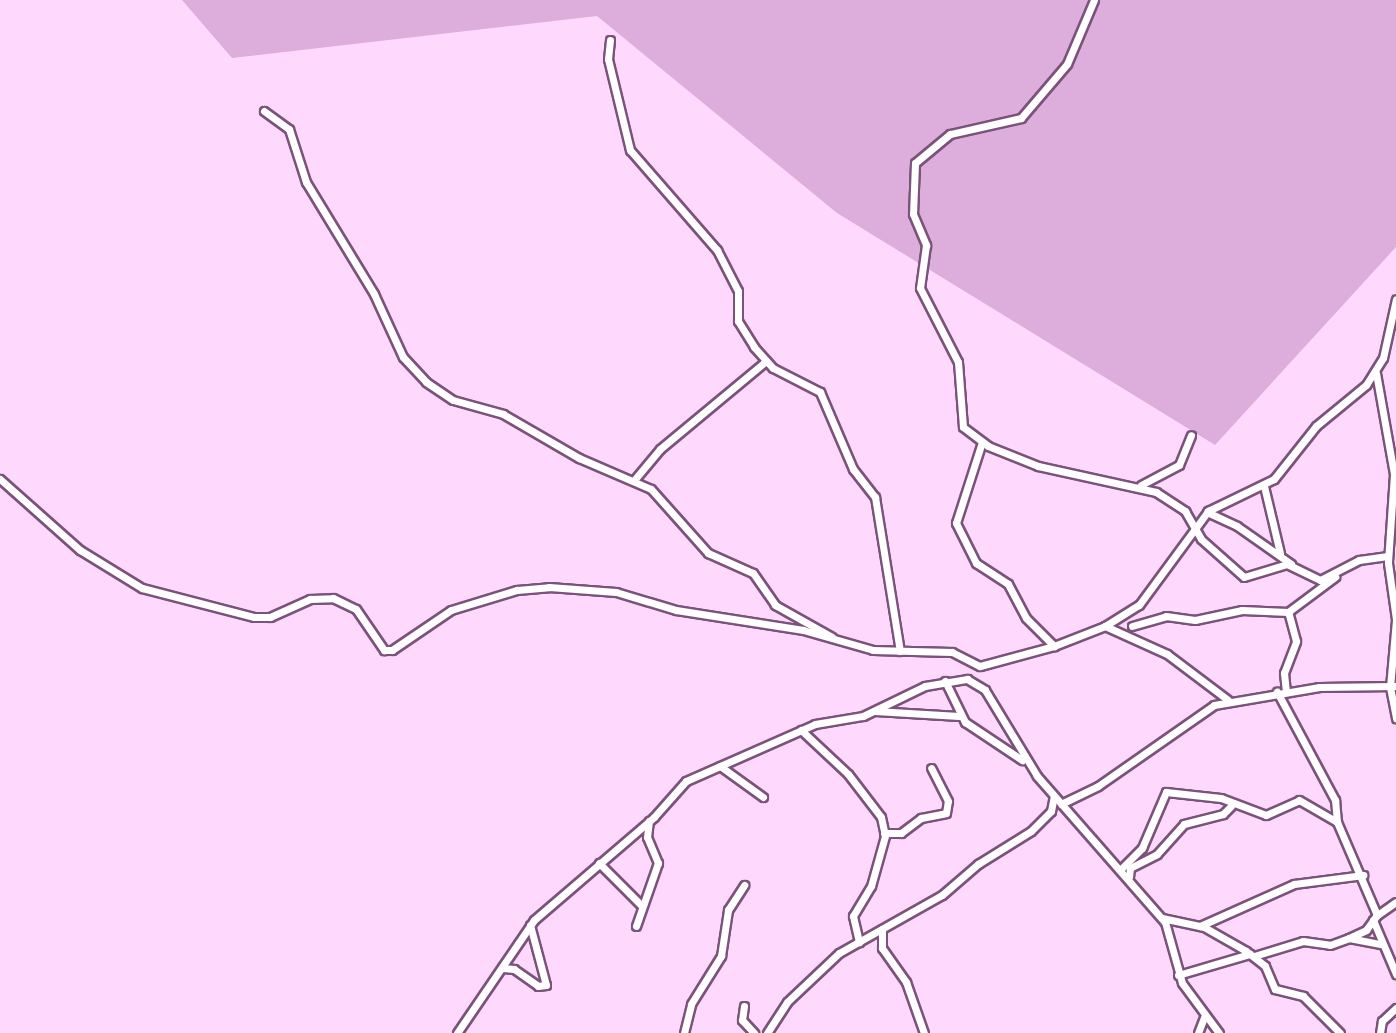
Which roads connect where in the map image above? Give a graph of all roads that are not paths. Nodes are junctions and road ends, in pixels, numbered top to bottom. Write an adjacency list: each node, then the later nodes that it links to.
1 (1094, 0): 8 (street)
2 (610, 40): 5 (street)
3 (264, 111): 10 (street)
4 (1396, 299): 6 (street)
5 (766, 360): 10 (street); 27 (street)
6 (1376, 373): 12 (street); 16 (street)
7 (1191, 435): 11 (street)
8 (982, 442): 11 (street); 26 (street)
9 (0, 479): 24 (street)
10 (635, 479): 24 (street)
11 (1140, 485): 14 (street)
12 (1264, 486): 13 (street); 15 (street)
13 (1207, 512): 14 (street); 15 (street)
14 (1196, 528): 17 (street); 19 (street)
15 (1280, 554): 17 (street)
16 (1388, 556): 18 (street); 21 (street)
17 (1294, 567): 18 (street)
18 (1338, 574): 20 (street)
19 (1136, 607): 22 (street); 23 (street)
20 (1288, 611): 23 (street); 31 (street)
21 (1396, 620): 29 (street)
22 (1105, 626): 25 (street); 26 (street)
23 (1132, 626): 25 (street)
24 (836, 639): 27 (street)
25 (1133, 639): 32 (street)
26 (1054, 646): 27 (street)
27 (900, 651)
28 (945, 681): 33 (street); 34 (street); 37 (street)
29 (1393, 687): 31 (street); 35 (street)
30 (1277, 692): 31 (street); 32 (street); 45 (street)
31 (1286, 692)
32 (1228, 700): 42 (street)
33 (874, 711): 34 (street); 36 (street)
34 (960, 716): 37 (street)
35 (1396, 718)
36 (801, 730): 38 (street); 46 (street)
37 (1029, 765): 40 (street)
38 (720, 766): 41 (street); 44 (street)
39 (931, 768): 46 (street)
40 (1054, 796): 42 (street); 59 (street)
41 (763, 797)
42 (1061, 804): 48 (street)
43 (1231, 806): 45 (street); 48 (street); 50 (street)
44 (649, 821): 47 (street); 53 (street)
45 (1337, 822): 49 (street)
46 (884, 832): 61 (street)
47 (599, 863): 53 (street); 56 (street)
48 (1121, 869): 50 (street)
49 (1363, 875): 55 (street); 58 (street)
50 (1129, 878): 54 (street)
51 (744, 885): 71 (street)
52 (1396, 902): 55 (street)
53 (641, 905): 57 (street)
54 (1161, 917): 58 (street); 66 (street)
55 (1375, 918): 60 (street); 62 (street)
56 (530, 925): 64 (street); 64 (street)
57 (636, 926)
58 (1200, 926): 63 (street)
59 (882, 929): 61 (street); 74 (street)
60 (1349, 938): 62 (street); 63 (street)
61 (859, 942): 73 (street)
62 (1380, 944): 65 (street)
63 (1252, 955): 66 (street); 77 (street)
64 (503, 968): 70 (street)
65 (1396, 974)
66 (1178, 975): 69 (street)
67 (744, 1006): 72 (street)
68 (1396, 1008): 78 (street)
69 (1205, 1012): 75 (street); 76 (street)
70 (457, 1033)
71 (684, 1033)
72 (754, 1033)
73 (767, 1033)
74 (924, 1033)
75 (1198, 1033)
76 (1219, 1033)
77 (1340, 1033)
78 (1380, 1033)

